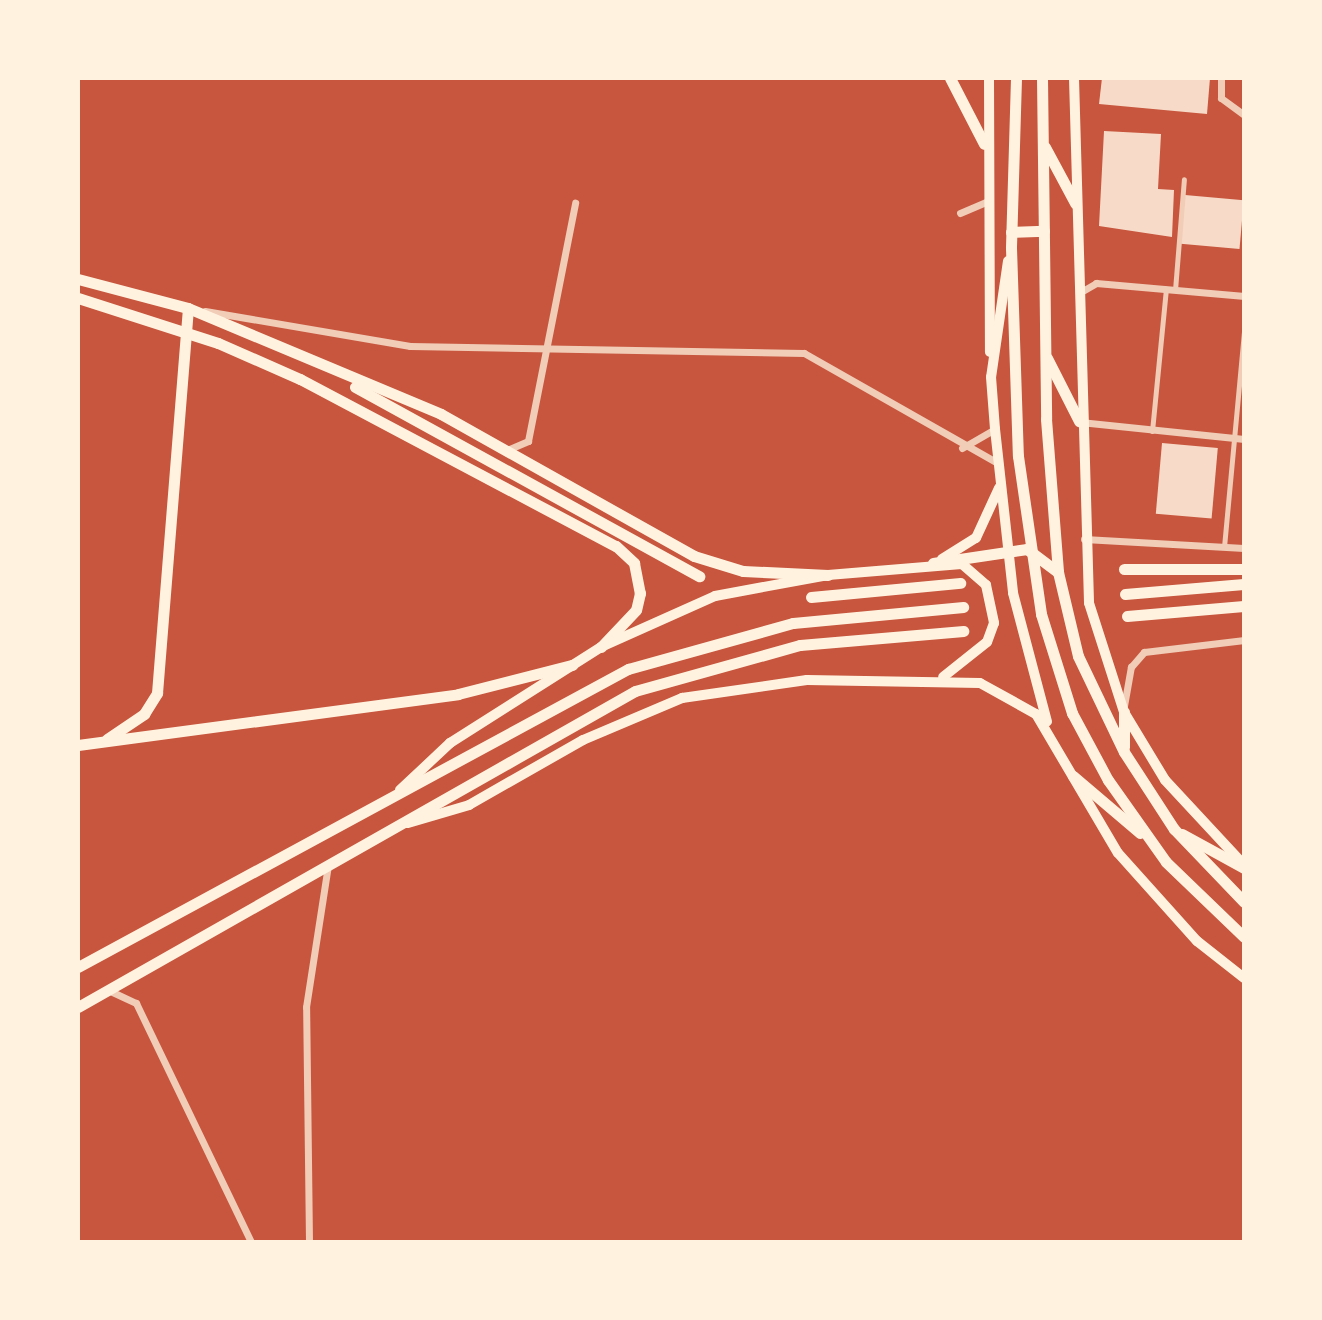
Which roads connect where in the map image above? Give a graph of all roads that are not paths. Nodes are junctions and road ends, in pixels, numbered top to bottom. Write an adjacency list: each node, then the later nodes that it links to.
1 (950, 78): 9 (main road)
2 (989, 78): 9 (main road)
3 (1016, 78): 16 (main road)
4 (1042, 78): 8 (main road)
5 (1074, 78): 13 (main road)
6 (1221, 78): 7 (street)
7 (1244, 115)
8 (1043, 143): 13 (main road); 15 (main road)
9 (984, 144): 11 (main road)
10 (1184, 179): 19 (street)
11 (986, 202): 14 (street); 29 (main road)
12 (575, 203): 26 (street)
13 (1075, 203): 20 (main road)
14 (960, 213)
15 (1044, 231): 16 (main road); 27 (main road)
16 (1011, 232): 17 (main road)
17 (1011, 248): 29 (main road); 42 (main road)
18 (78, 279): 23 (main road)
19 (1170, 290): 20 (street); 21 (street); 32 (street)
20 (1077, 294): 30 (main road)
21 (1244, 296)
22 (78, 298): 25 (main road)
23 (188, 308): 25 (main road); 26 (street); 28 (main road)
24 (1244, 331): 33 (street)
25 (186, 334): 61 (main road); 65 (main road)
26 (545, 348): 35 (street); 36 (street)
27 (1045, 354): 30 (main road); 47 (main road)
28 (305, 361): 36 (main road); 49 (main road)
29 (991, 377): 31 (main road)
30 (1079, 421): 32 (street); 39 (main road)
31 (995, 429): 35 (street); 37 (main road)
32 (1152, 432): 33 (street)
33 (1234, 438): 34 (street); 40 (street)
34 (1244, 439)
35 (962, 448): 37 (street)
36 (507, 450): 48 (main road)
37 (998, 463): 38 (main road)
38 (1000, 484): 43 (main road); 44 (main road)
39 (1084, 539): 40 (street); 64 (main road)
40 (1224, 547): 41 (street)
41 (1244, 548)
42 (1027, 549): 43 (main road); 47 (main road); 73 (main road)
43 (1008, 552): 44 (main road); 66 (main road)
44 (933, 563): 48 (main road); 63 (main road)
45 (1124, 569): 46 (main road)
46 (1244, 569)
47 (1058, 572): 68 (main road)
48 (828, 575): 61 (main road)
49 (699, 576)
50 (960, 583): 53 (main road)
51 (1244, 584): 52 (main road)
52 (1125, 594)
53 (811, 597)
54 (1244, 606): 56 (main road)
55 (963, 607): 70 (main road)
56 (1127, 616)
57 (963, 631): 71 (main road)
58 (1244, 632): 59 (street)
59 (1233, 639): 60 (street); 64 (street)
60 (1244, 640)
61 (601, 647): 62 (main road)
62 (572, 665): 65 (main road); 70 (main road)
63 (943, 677): 66 (main road); 71 (main road)
64 (1124, 712): 68 (main road); 75 (main road)
65 (106, 740): 67 (main road)
66 (1053, 741): 69 (main road)
67 (78, 745)
68 (1124, 752): 72 (main road)
69 (1073, 776): 73 (main road); 79 (main road)
70 (384, 805): 78 (main road)
71 (391, 828): 74 (main road)
72 (1174, 829): 75 (main road); 76 (main road)
73 (1154, 845): 77 (main road)
74 (328, 864): 80 (main road); 83 (street)
75 (1244, 867)
76 (1244, 902)
77 (1244, 937)
78 (78, 967)
79 (1244, 978)
80 (108, 990): 81 (main road); 82 (street)
81 (78, 1007)
82 (251, 1242)
83 (309, 1242)

